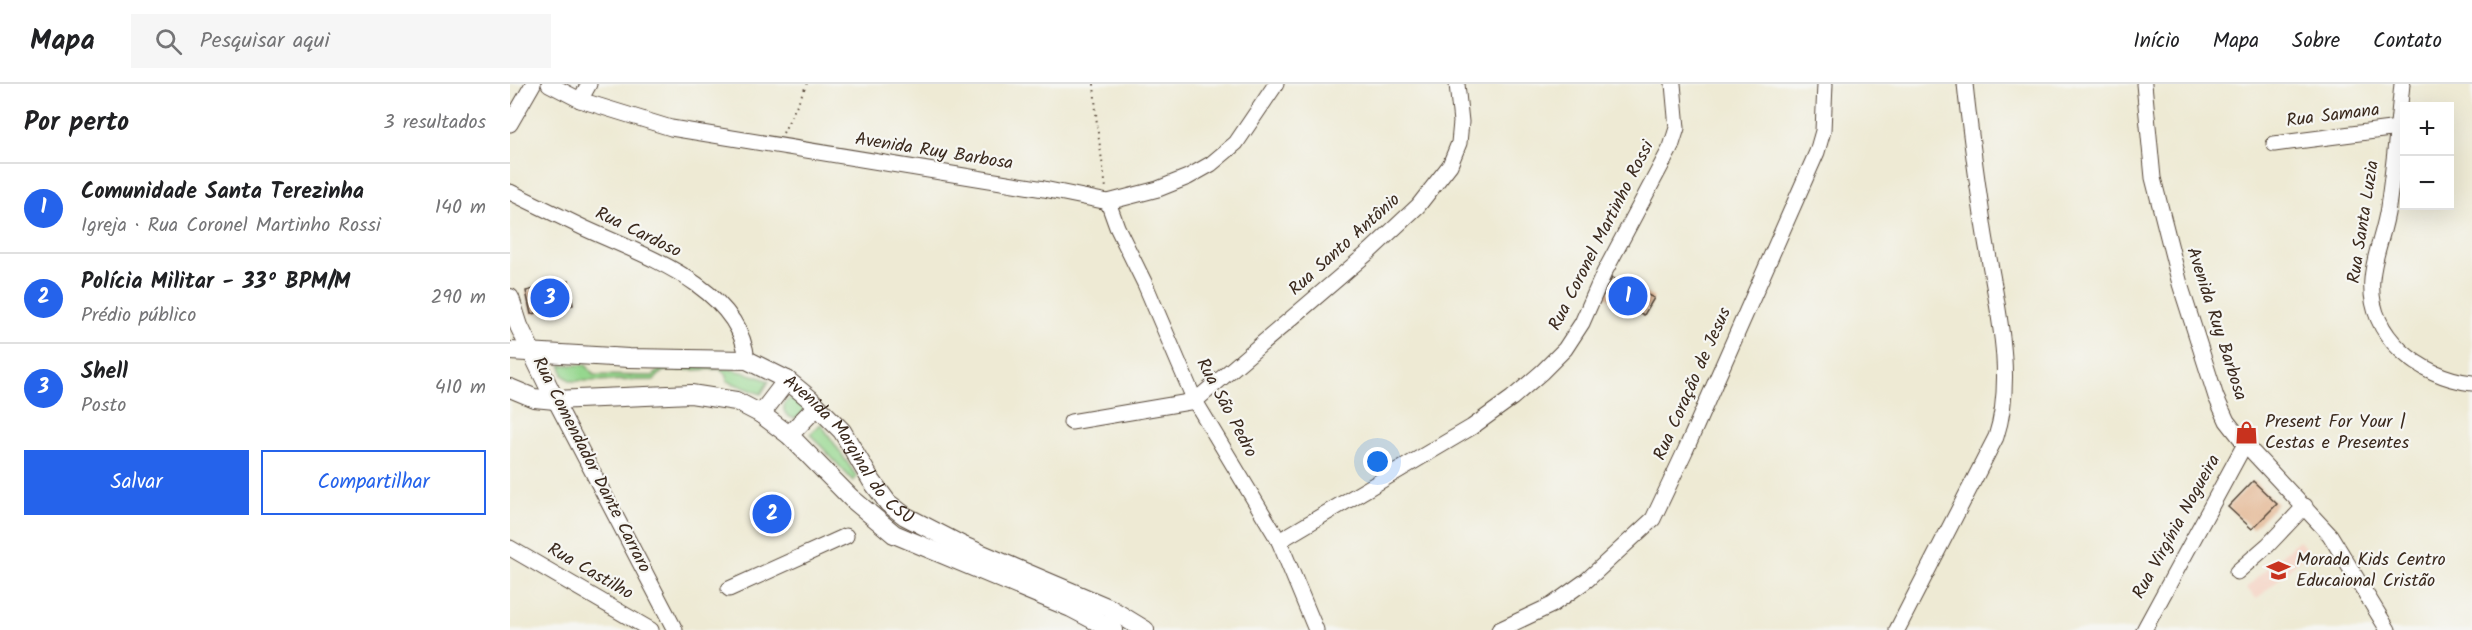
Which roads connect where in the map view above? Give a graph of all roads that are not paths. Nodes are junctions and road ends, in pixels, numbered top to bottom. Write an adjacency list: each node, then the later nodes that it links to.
1 (533, 84): 12 (street)
2 (549, 84): 11 (street, Avenida Ruy Barbosa)
3 (589, 84): 11 (street)
4 (1276, 84): 16 (street, Avenida Ruy Barbosa)
5 (1457, 84): 25 (street, Rua Santo Antônio)
6 (1673, 84): 33 (street, Rua Coronel Martinho Rossi)
7 (1826, 84): 43 (street, Rua Coração de Jesus)
8 (1965, 84): 44 (street)
9 (2144, 84): 30 (street, Avenida Ruy Barbosa)
10 (2402, 84): 13 (street, Rua Santa Luzia)
11 (580, 100): 16 (street, Avenida Ruy Barbosa)
12 (510, 124)
13 (2398, 128): 14 (street, Rua Samana); 22 (street, Rua Santa Luzia)
14 (2274, 144)
15 (510, 192): 20 (street, Rua Cardoso)
16 (1108, 202): 25 (street, Rua São Pedro)
17 (510, 298): 19 (main road, Rua Comendador Dante Carraro)
18 (510, 351): 19 (main road, Avenida Marginal do CSU)
19 (533, 351): 20 (main road, Avenida Marginal do CSU); 24 (main road, Rua Comendador Dante Carraro)
20 (747, 360): 21 (main road, Avenida Marginal do CSU)
21 (787, 380): 26 (main road, Avenida Marginal do CSU); 27 (main road)
22 (2472, 383)
23 (510, 388): 24 (main road, Avenida Marginal do CSU)
24 (555, 400): 27 (main road, Avenida Marginal do CSU); 39 (street, Rua Comendador Dante Carraro)
25 (1195, 401): 28 (street); 33 (street, Rua São Pedro)
26 (817, 406): 29 (main road); 41 (main road, Avenida Marginal do CSU)
27 (761, 414): 29 (main road, Avenida Marginal do CSU)
28 (1071, 422)
29 (789, 435): 40 (main road, Avenida Marginal do CSU)
30 (2244, 444): 31 (street, Avenida Ruy Barbosa); 37 (street, Rua Virgínia Nogueira)
31 (2305, 506): 35 (street); 45 (street, Avenida Ruy Barbosa)
32 (846, 537): 36 (street)
33 (1279, 541): 42 (street, Rua São Pedro)
34 (510, 548): 38 (street, Rua Castilho)
35 (2237, 572)
36 (729, 590)
37 (2149, 627)
38 (651, 630)
39 (675, 630)
40 (1113, 630)
41 (1145, 630)
42 (1316, 630)
43 (1499, 630)
44 (1897, 630)
45 (2388, 630)

